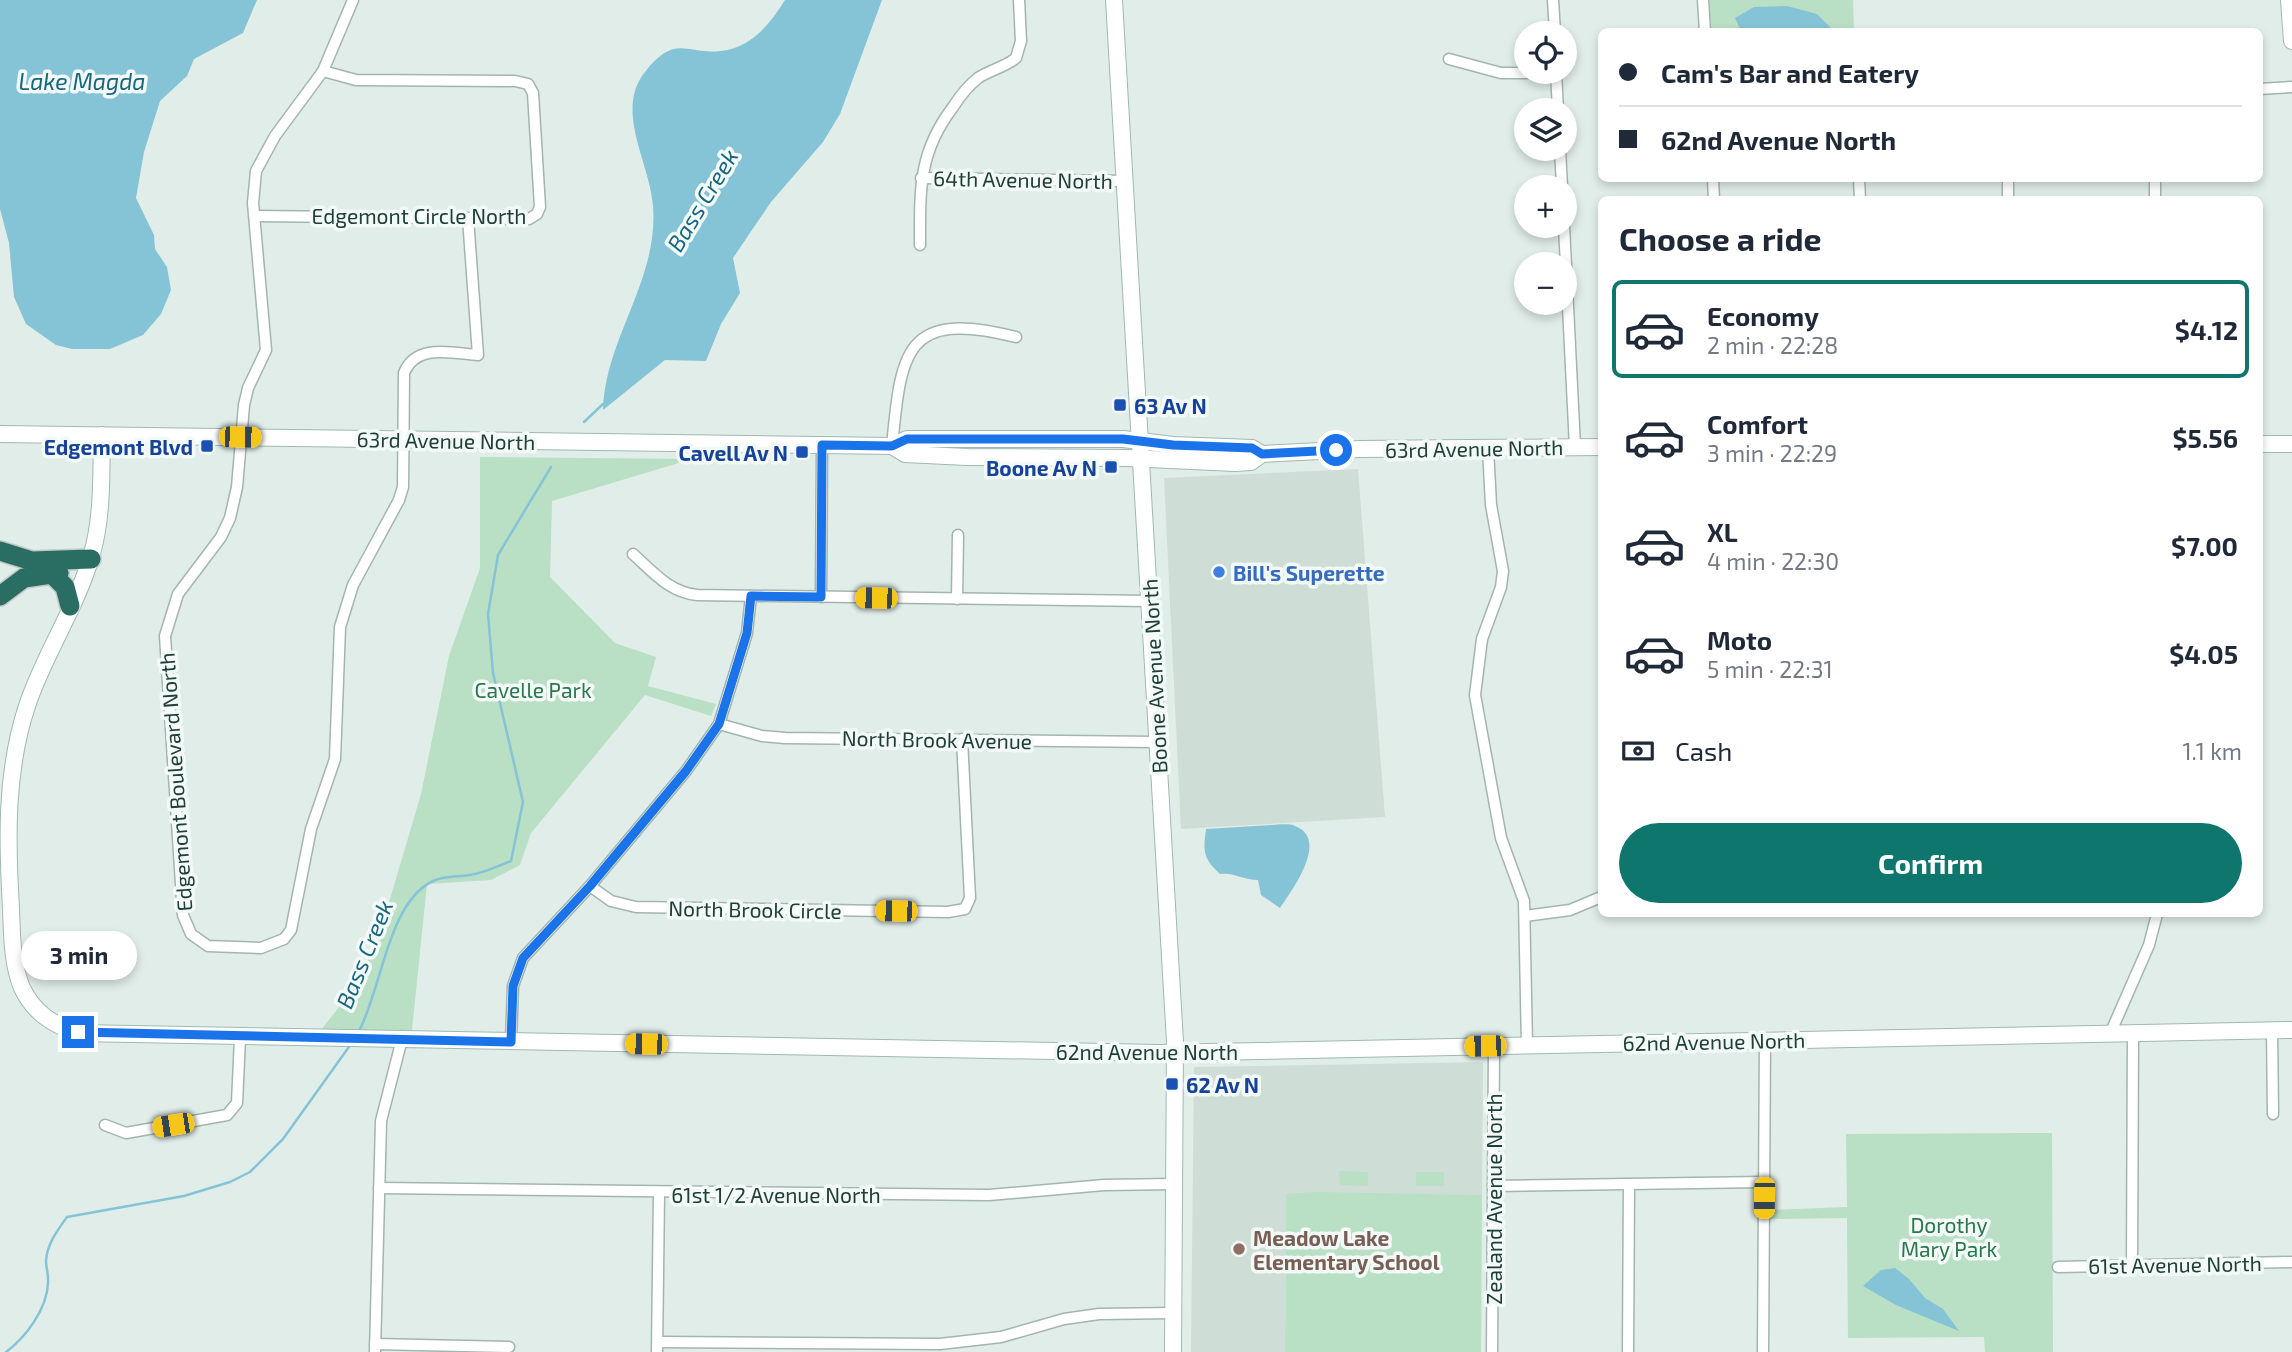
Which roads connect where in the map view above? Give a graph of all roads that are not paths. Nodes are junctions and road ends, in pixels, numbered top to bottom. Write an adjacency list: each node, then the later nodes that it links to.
1 (353, 0): 11 (street, Edgemont Boulevard North)
2 (1019, 0): 15 (street)
3 (1114, 0): 16 (street, Boone Avenue North)
4 (1553, 0): 7 (street)
5 (1703, 0): 8 (street)
6 (2289, 0): 9 (street)
7 (1554, 21)
8 (1705, 28)
9 (2292, 41)
10 (1448, 59): 12 (street)
11 (323, 71): 17 (street, Edgemont Boulevard North); 18 (street, Edgemont Circle North)
12 (1514, 73)
13 (2292, 88): 14 (street)
14 (2263, 89)
15 (921, 178): 16 (street, 64th Avenue North); 20 (street)
16 (1125, 181): 26 (street, Boone Avenue North)
17 (255, 216): 18 (street, Edgemont Circle North); 24 (street, Edgemont Boulevard North)
18 (468, 218): 25 (street, Edgemont Boulevard North)
19 (1565, 238): 31 (street)
20 (920, 245)
21 (1016, 337): 30 (street)
22 (0, 434): 23 (street, 63rd Avenue North)
23 (102, 435): 24 (street, 63rd Avenue North); 39 (street)
24 (240, 437): 25 (street, 63rd Avenue North); 25 (street, Edgemont Boulevard North)
25 (404, 439): 29 (street, 63rd Avenue North)
26 (1139, 440): 30 (street, 63rd Avenue North); 34 (street, 63rd Avenue North); 35 (street, Boone Avenue North)
27 (2263, 444): 28 (street)
28 (2292, 444)
29 (822, 445): 30 (street, 63rd Avenue North); 43 (street)
30 (892, 446): 35 (street, 63rd Avenue North)
31 (1575, 447): 32 (street, 63rd Avenue North); 33 (street, 63rd Avenue North)
32 (1598, 447)
33 (1488, 448): 34 (street, 63rd Avenue North); 52 (street)
34 (1262, 454): 35 (street, 63rd Avenue North)
35 (1142, 458): 45 (street, Boone Avenue North)
36 (958, 535): 44 (street)
37 (0, 551): 39 (highway)
38 (633, 554): 42 (street)
39 (88, 566): 40 (highway); 46 (street)
40 (51, 573): 41 (highway); 46 (highway)
41 (0, 596)
42 (751, 596): 43 (street); 47 (street)
43 (821, 597): 44 (street)
44 (957, 599): 45 (street)
45 (1149, 601): 49 (street, Boone Avenue North)
46 (70, 606): 58 (street, 62nd Avenue North)
47 (719, 724): 48 (street, North Brook Avenue); 50 (street)
48 (962, 739): 49 (street, North Brook Avenue); 50 (street, North Brook Circle)
49 (1157, 743): 64 (street, Boone Avenue North)
50 (590, 886): 61 (street)
51 (1598, 898): 52 (street)
52 (1525, 916): 63 (street)
53 (2156, 917): 57 (street)
54 (2272, 1030): 55 (street, 62nd Avenue North); 56 (street, 62nd Avenue North); 65 (street)
55 (2292, 1030)
56 (2133, 1033): 57 (street, 62nd Avenue North); 74 (street)
57 (2110, 1034): 60 (street, 62nd Avenue North)
58 (240, 1038): 59 (street, 62nd Avenue North); 66 (street)
59 (402, 1039): 61 (street, 62nd Avenue North); 71 (street)
60 (1765, 1040): 63 (street, 62nd Avenue North); 67 (street)
61 (511, 1042): 64 (street, 62nd Avenue North)
62 (1494, 1045): 63 (street, 62nd Avenue North); 64 (street, 62nd Avenue North); 70 (street, Zealand Avenue North)
63 (1527, 1045)
64 (1175, 1053): 68 (street, Boone Avenue North)
65 (2273, 1114)
66 (105, 1125)
67 (1764, 1182): 69 (street); 83 (street)
68 (1174, 1184): 72 (street, 61st 1/2 Avenue North); 76 (street, Boone Avenue North)
69 (1629, 1185): 70 (street); 82 (street)
70 (1493, 1186): 81 (street, Zealand Avenue North)
71 (379, 1188): 72 (street, 61st 1/2 Avenue North); 78 (street)
72 (659, 1194): 77 (street)
73 (2292, 1262): 74 (street, 61st Avenue North)
74 (2132, 1265): 75 (street, 61st Avenue North)
75 (2058, 1267)
76 (1173, 1313): 77 (street); 80 (street, Boone Avenue North)
77 (658, 1347)
78 (375, 1348): 79 (street)
79 (509, 1348)
80 (1173, 1352)
81 (1492, 1352)
82 (1628, 1352)
83 (1763, 1352)

